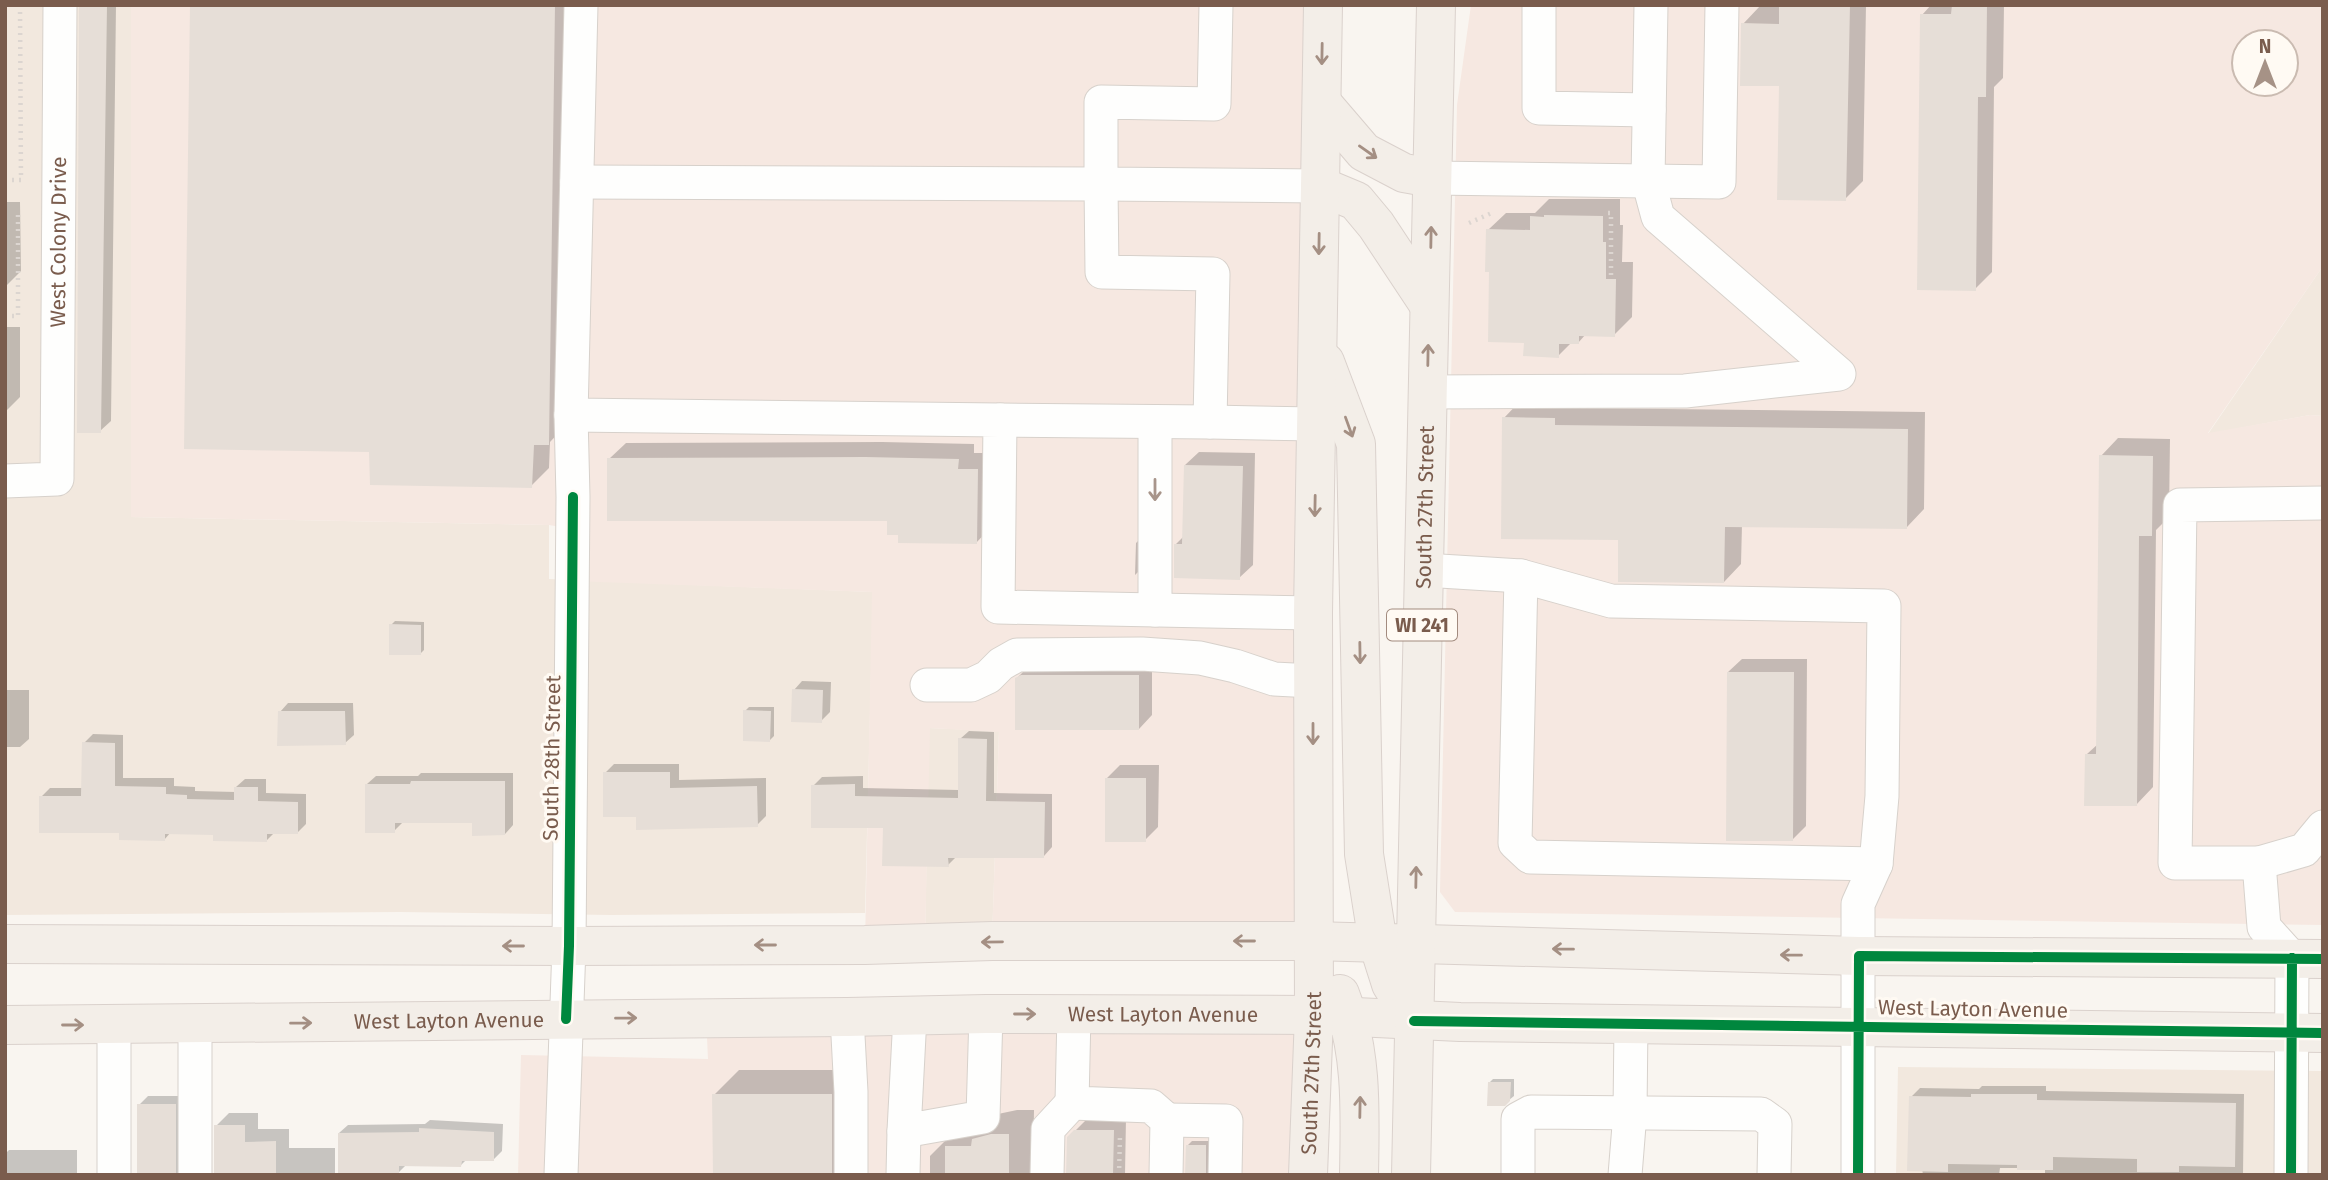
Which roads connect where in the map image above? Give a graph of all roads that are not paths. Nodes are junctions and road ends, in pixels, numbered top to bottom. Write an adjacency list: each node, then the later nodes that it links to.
1 (60, 5): 24 (street, West Colony Drive)
2 (581, 5): 13 (street, South 28th Street)
3 (1216, 5): 14 (street)
4 (1323, 5): 9 (main road, one-way to 9)
5 (1436, 5): 11 (main road, South 27th Street / WI 241)
6 (1539, 5): 10 (street)
7 (1651, 5): 10 (street)
8 (1722, 5): 12 (street)
9 (1322, 103): 11 (main road, one-way to 11); 15 (main road)
10 (1649, 110): 12 (street)
11 (1432, 178): 12 (street); 16 (main road, South 27th Street / WI 241, one-way to 11)
12 (1648, 180): 18 (street)
13 (577, 182): 14 (street); 19 (street, South 28th Street)
14 (1101, 184): 15 (street); 22 (street)
15 (1320, 186): 16 (main road); 17 (main road, one-way to 17)
16 (1429, 305): 18 (main road, South 27th Street / WI 241, one-way to 16)
17 (1317, 340): 23 (main road); 37 (main road, one-way to 37)
18 (1427, 392): 26 (main road, South 27th Street / WI 241)
19 (571, 415): 20 (street); 38 (street, South 28th Street)
20 (1000, 420): 21 (street); 28 (street)
21 (1155, 422): 22 (street); 28 (street, one-way to 28)
22 (1210, 422): 23 (street)
23 (1316, 424): 29 (main road, one-way to 29)
24 (5, 481)
25 (2323, 503): 34 (street)
26 (1424, 570): 27 (street); 37 (main road, South 27th Street / WI 241, one-way to 26)
27 (1521, 576): 33 (street); 33 (street)
28 (1155, 610): 29 (street)
29 (1313, 612): 30 (main road)
30 (1313, 681): 31 (street); 35 (main road, one-way to 35)
31 (927, 685)
32 (2323, 828): 34 (street)
33 (1876, 863): 39 (street)
34 (2259, 863): 40 (street)
35 (1312, 942): 37 (main road); 38 (main road, one-way to 38); 44 (main road)
36 (5, 944): 38 (main road, one-way to 36)
37 (1396, 944): 39 (main road, one-way to 37); 47 (main road, South 27th Street / WI 241)
38 (569, 946): 46 (street, South 28th Street)
39 (1859, 956): 40 (main road); 52 (street)
40 (2308, 958): 53 (street)
41 (986, 1014): 42 (main road, West Layton Avenue, one-way to 42); 43 (main road, West Layton Avenue); 57 (street)
42 (1074, 1014): 44 (main road, West Layton Avenue); 54 (street)
43 (909, 1016): 45 (main road, West Layton Avenue); 57 (street)
44 (1331, 1016): 47 (main road, West Layton Avenue); 66 (main road, South 27th Street); 67 (main road, one-way to 44)
45 (846, 1017): 46 (main road, West Layton Avenue, one-way to 45); 61 (street)
46 (566, 1019): 48 (main road, West Layton Avenue, one-way to 46); 60 (street, South 28th Street)
47 (1414, 1021): 49 (main road, West Layton Avenue); 68 (main road, South 27th Street / WI 241)
48 (195, 1024): 51 (main road, West Layton Avenue); 59 (street)
49 (1631, 1024): 52 (main road, West Layton Avenue); 55 (street)
50 (5, 1025): 51 (main road, West Layton Avenue, one-way to 51)
51 (114, 1025): 58 (street)
52 (1859, 1027): 53 (main road, West Layton Avenue); 72 (street)
53 (2308, 1033): 73 (street)
54 (1073, 1103): 56 (street); 63 (street)
55 (1630, 1112): 69 (street); 70 (street); 71 (street)
56 (1167, 1121): 64 (street); 65 (street)
57 (904, 1131): 62 (street)
58 (114, 1175)
59 (195, 1175)
60 (561, 1175)
61 (851, 1175)
62 (903, 1175)
63 (1047, 1175)
64 (1166, 1175)
65 (1225, 1175)
66 (1308, 1175)
67 (1359, 1175)
68 (1411, 1175)
69 (1518, 1175)
70 (1625, 1175)
71 (1774, 1175)
72 (1858, 1175)
73 (2291, 1175)

